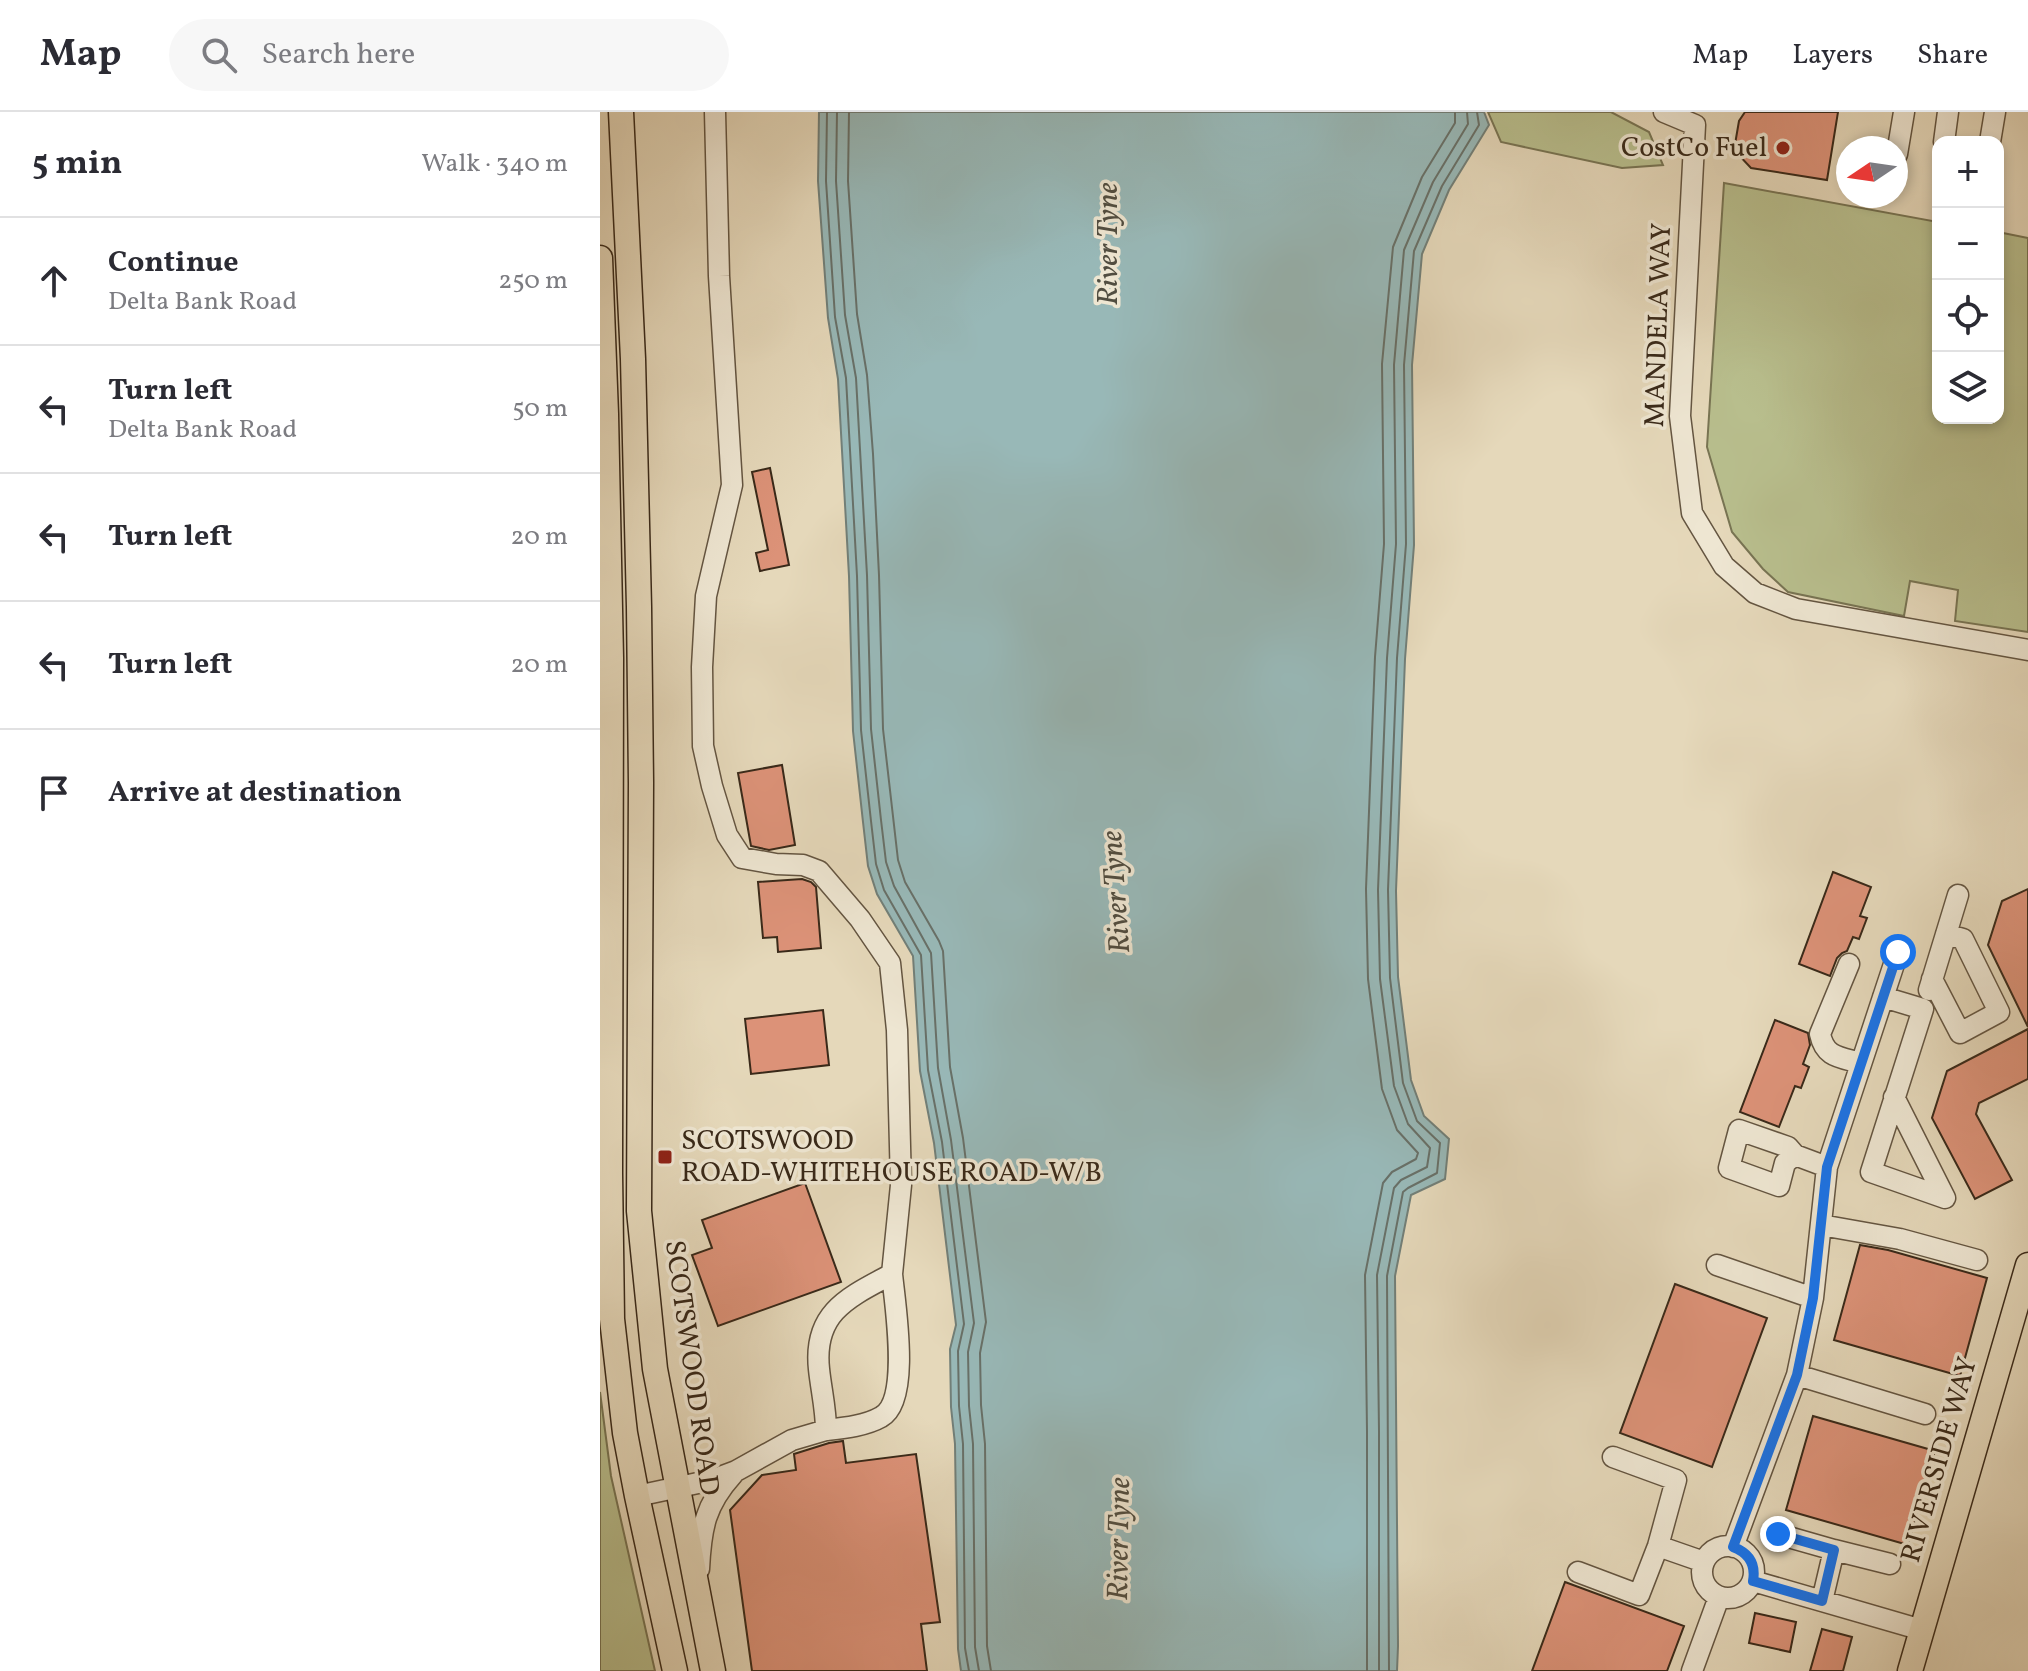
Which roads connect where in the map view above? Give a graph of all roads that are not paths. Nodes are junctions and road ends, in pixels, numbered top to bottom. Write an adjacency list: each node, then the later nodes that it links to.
1 (621, 112): 15 (main road, SCOTSWOOD ROAD)
2 (715, 112): 33 (street)
3 (1664, 112): 11 (street, MANDELA WAY)
4 (1904, 112): 7 (street)
5 (1948, 112): 8 (street)
6 (1995, 112): 9 (street)
7 (1900, 136)
8 (1945, 136)
9 (1991, 136)
10 (600, 258): 12 (main road)
11 (2028, 650)
12 (612, 754): 13 (main road); 14 (main road)
13 (600, 791)
14 (605, 842): 15 (main road); 16 (main road)
15 (640, 842): 17 (main road, SCOTSWOOD ROAD)
16 (605, 869): 17 (main road); 41 (main road)
17 (639, 870): 40 (main road, SCOTSWOOD ROAD)
18 (1958, 895): 19 (street)
19 (1946, 934): 22 (street); 22 (street)
20 (1898, 952): 23 (street)
21 (1849, 964): 25 (street)
22 (1932, 979): 24 (street)
23 (1883, 997): 24 (street); 25 (street)
24 (1923, 1009): 26 (street)
25 (1861, 1063): 28 (street)
26 (1894, 1097): 26 (street)
27 (1795, 1155): 28 (street)
28 (1827, 1167): 29 (street)
29 (1821, 1225): 30 (street); 34 (street)
30 (1977, 1260)
31 (1717, 1265): 34 (street)
32 (2028, 1265): 53 (main road, RIVERSIDE WAY)
33 (892, 1274): 37 (street); 37 (street)
34 (1813, 1298): 35 (street)
35 (1797, 1375): 36 (street); 44 (street)
36 (1925, 1414)
37 (826, 1430): 39 (street)
38 (1613, 1457): 43 (street)
39 (736, 1471): 40 (street); 52 (street)
40 (677, 1488): 41 (street); 52 (main road, SCOTSWOOD ROAD)
41 (637, 1496): 54 (main road)
42 (1778, 1534): 45 (street)
43 (1658, 1546): 46 (street); 48 (street)
44 (1733, 1547): 46 (street); 49 (street)
45 (1834, 1550): 47 (street); 51 (street)
46 (1704, 1562): 50 (street)
47 (1890, 1564)
48 (1578, 1572)
49 (1753, 1581): 50 (street); 51 (street)
50 (1719, 1597): 56 (street)
51 (1822, 1601): 53 (street)
52 (699, 1604): 55 (main road, SCOTSWOOD ROAD)
53 (1922, 1630): 57 (main road, RIVERSIDE WAY)
54 (675, 1671)
55 (713, 1671)
56 (1692, 1671)
57 (1910, 1671)

